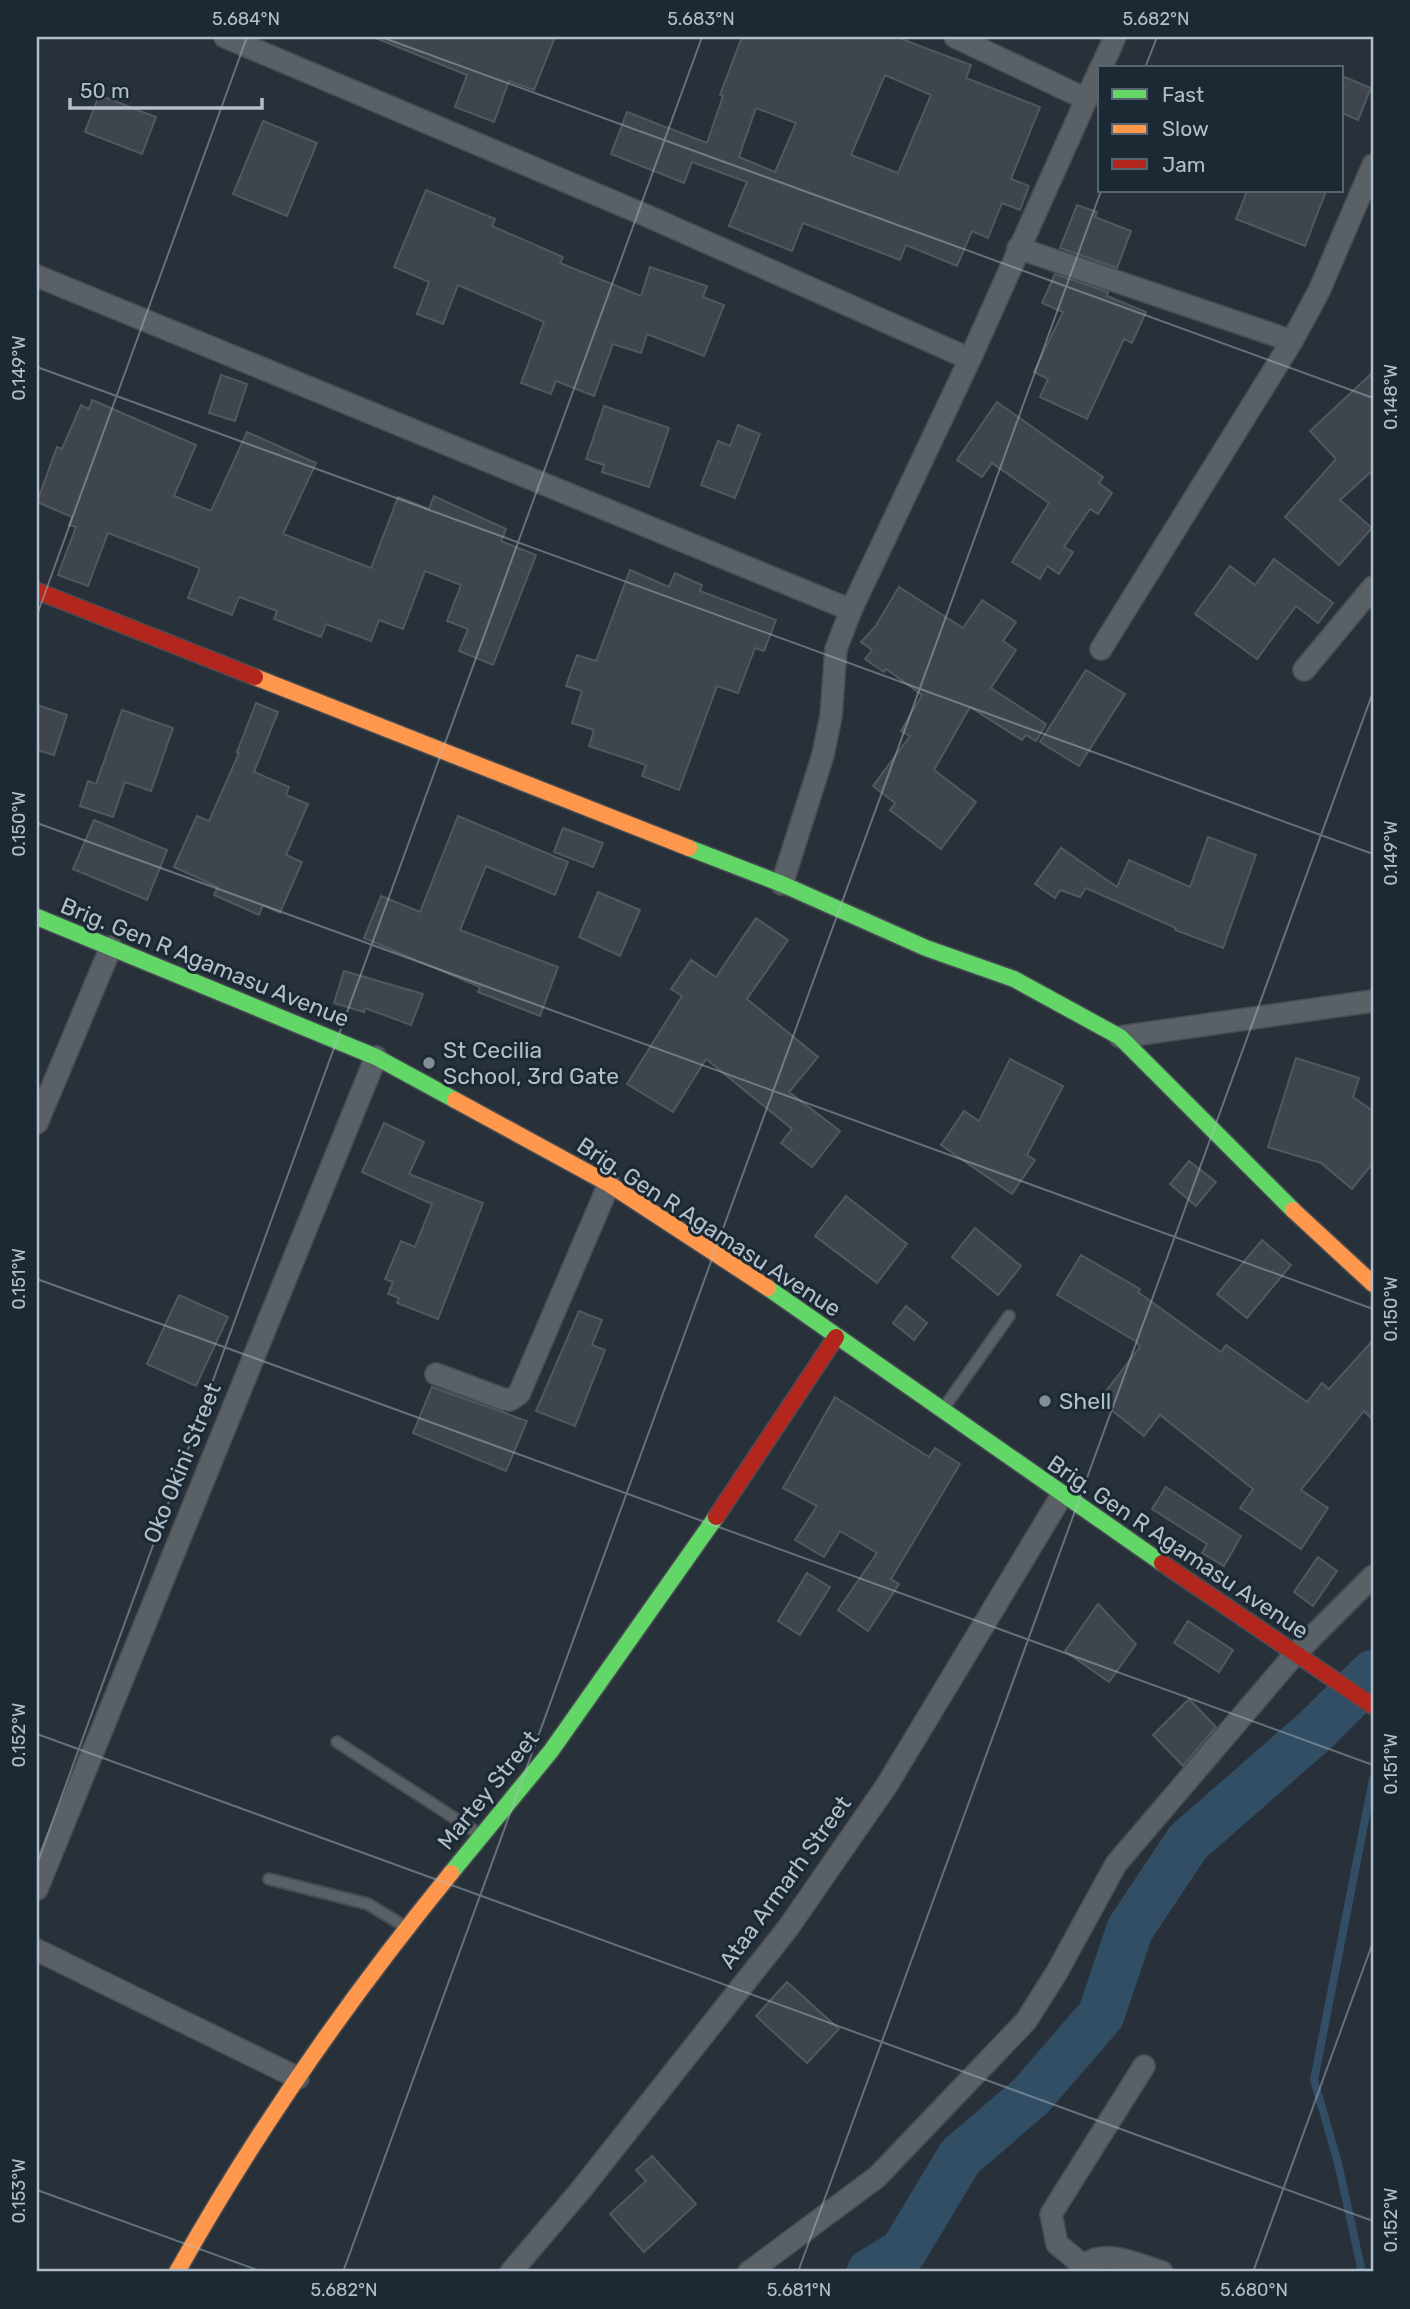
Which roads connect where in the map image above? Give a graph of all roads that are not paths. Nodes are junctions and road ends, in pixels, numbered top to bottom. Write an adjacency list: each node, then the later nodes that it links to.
1 (225, 37): 11 (street)
2 (955, 37): 6 (street)
3 (1115, 37): 4 (street)
4 (1101, 66)
5 (1098, 73): 6 (street)
6 (1086, 99): 8 (street)
7 (1373, 165): 10 (street)
8 (1018, 248): 10 (street); 11 (street)
9 (37, 276): 14 (street)
10 (1292, 341): 15 (street)
11 (970, 359): 14 (street)
12 (1373, 587): 16 (street)
13 (37, 591): 17 (street)
14 (851, 610): 17 (street)
15 (1101, 649)
16 (1304, 670)
17 (782, 884): 21 (street)
18 (37, 917): 19 (street, Brig. Gen R Agamasu Avenue)
19 (111, 947): 22 (street, Brig. Gen R Agamasu Avenue); 23 (street)
20 (1373, 1001): 21 (street)
21 (1120, 1037): 25 (street)
22 (376, 1057): 24 (street, Brig. Gen R Agamasu Avenue); 37 (street, Oko Okini Street)
23 (37, 1123)
24 (609, 1184): 27 (street, Brig. Gen R Agamasu Avenue); 28 (street)
25 (1373, 1284)
26 (1009, 1316): 29 (lane)
27 (836, 1337): 29 (street, Brig. Gen R Agamasu Avenue); 35 (street, Martey Street)
28 (436, 1374)
29 (941, 1411): 30 (street, Brig. Gen R Agamasu Avenue)
30 (1062, 1495): 32 (street, Brig. Gen R Agamasu Avenue); 44 (street, Ataa Armarh Street)
31 (1373, 1576): 32 (street)
32 (1301, 1659): 33 (street, Brig. Gen R Agamasu Avenue); 45 (street)
33 (1373, 1706)
34 (337, 1742): 35 (lane)
35 (481, 1835): 38 (street, Martey Street)
36 (269, 1879): 38 (lane)
37 (37, 1889)
38 (406, 1927): 41 (street, Martey Street)
39 (37, 1950): 41 (street)
40 (1144, 2066): 42 (street)
41 (298, 2078): 43 (street, Martey Street)
42 (1083, 2269): 46 (street)
43 (177, 2272)
44 (511, 2272)
45 (749, 2272)
46 (1162, 2272)

